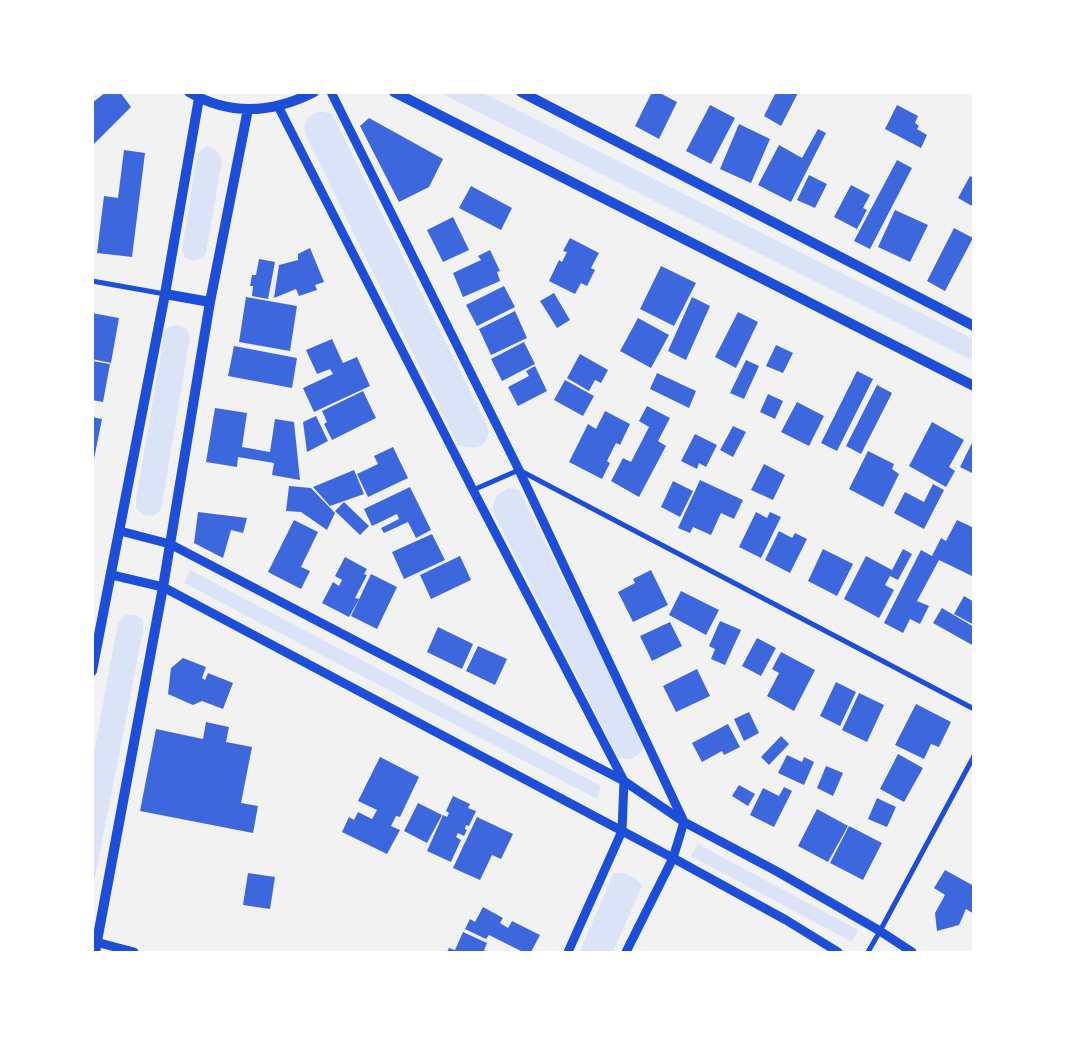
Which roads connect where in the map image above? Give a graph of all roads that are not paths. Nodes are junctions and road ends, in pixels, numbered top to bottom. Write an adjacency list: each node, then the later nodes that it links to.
1 (189, 92): 6 (main road)
2 (314, 92): 7 (main road)
3 (331, 92): 14 (street)
4 (394, 92): 13 (main road)
5 (521, 92): 12 (main road)
6 (199, 98): 8 (main road); 10 (main road)
7 (278, 106): 8 (main road); 15 (street)
8 (248, 110): 11 (main road)
9 (92, 281): 10 (street)
10 (165, 294): 11 (main road); 16 (main road)
11 (210, 302): 17 (main road)
12 (974, 326)
13 (974, 386)
14 (519, 470): 15 (street); 21 (street); 24 (street)
15 (473, 490): 23 (street)
16 (120, 531): 17 (street); 18 (main road)
17 (170, 544): 19 (main road); 23 (street)
18 (112, 575): 19 (street); 20 (main road)
19 (163, 587): 25 (street); 28 (main road)
20 (92, 672)
21 (974, 709)
22 (974, 756): 27 (street)
23 (624, 781): 24 (street); 25 (street)
24 (684, 822): 26 (street); 27 (street)
25 (622, 831): 26 (street); 30 (street)
26 (672, 858): 31 (street); 32 (street)
27 (880, 931): 33 (street); 34 (street)
28 (95, 945): 29 (street)
29 (134, 952)
30 (568, 952)
31 (626, 952)
32 (838, 952)
33 (868, 952)
34 (912, 952)

